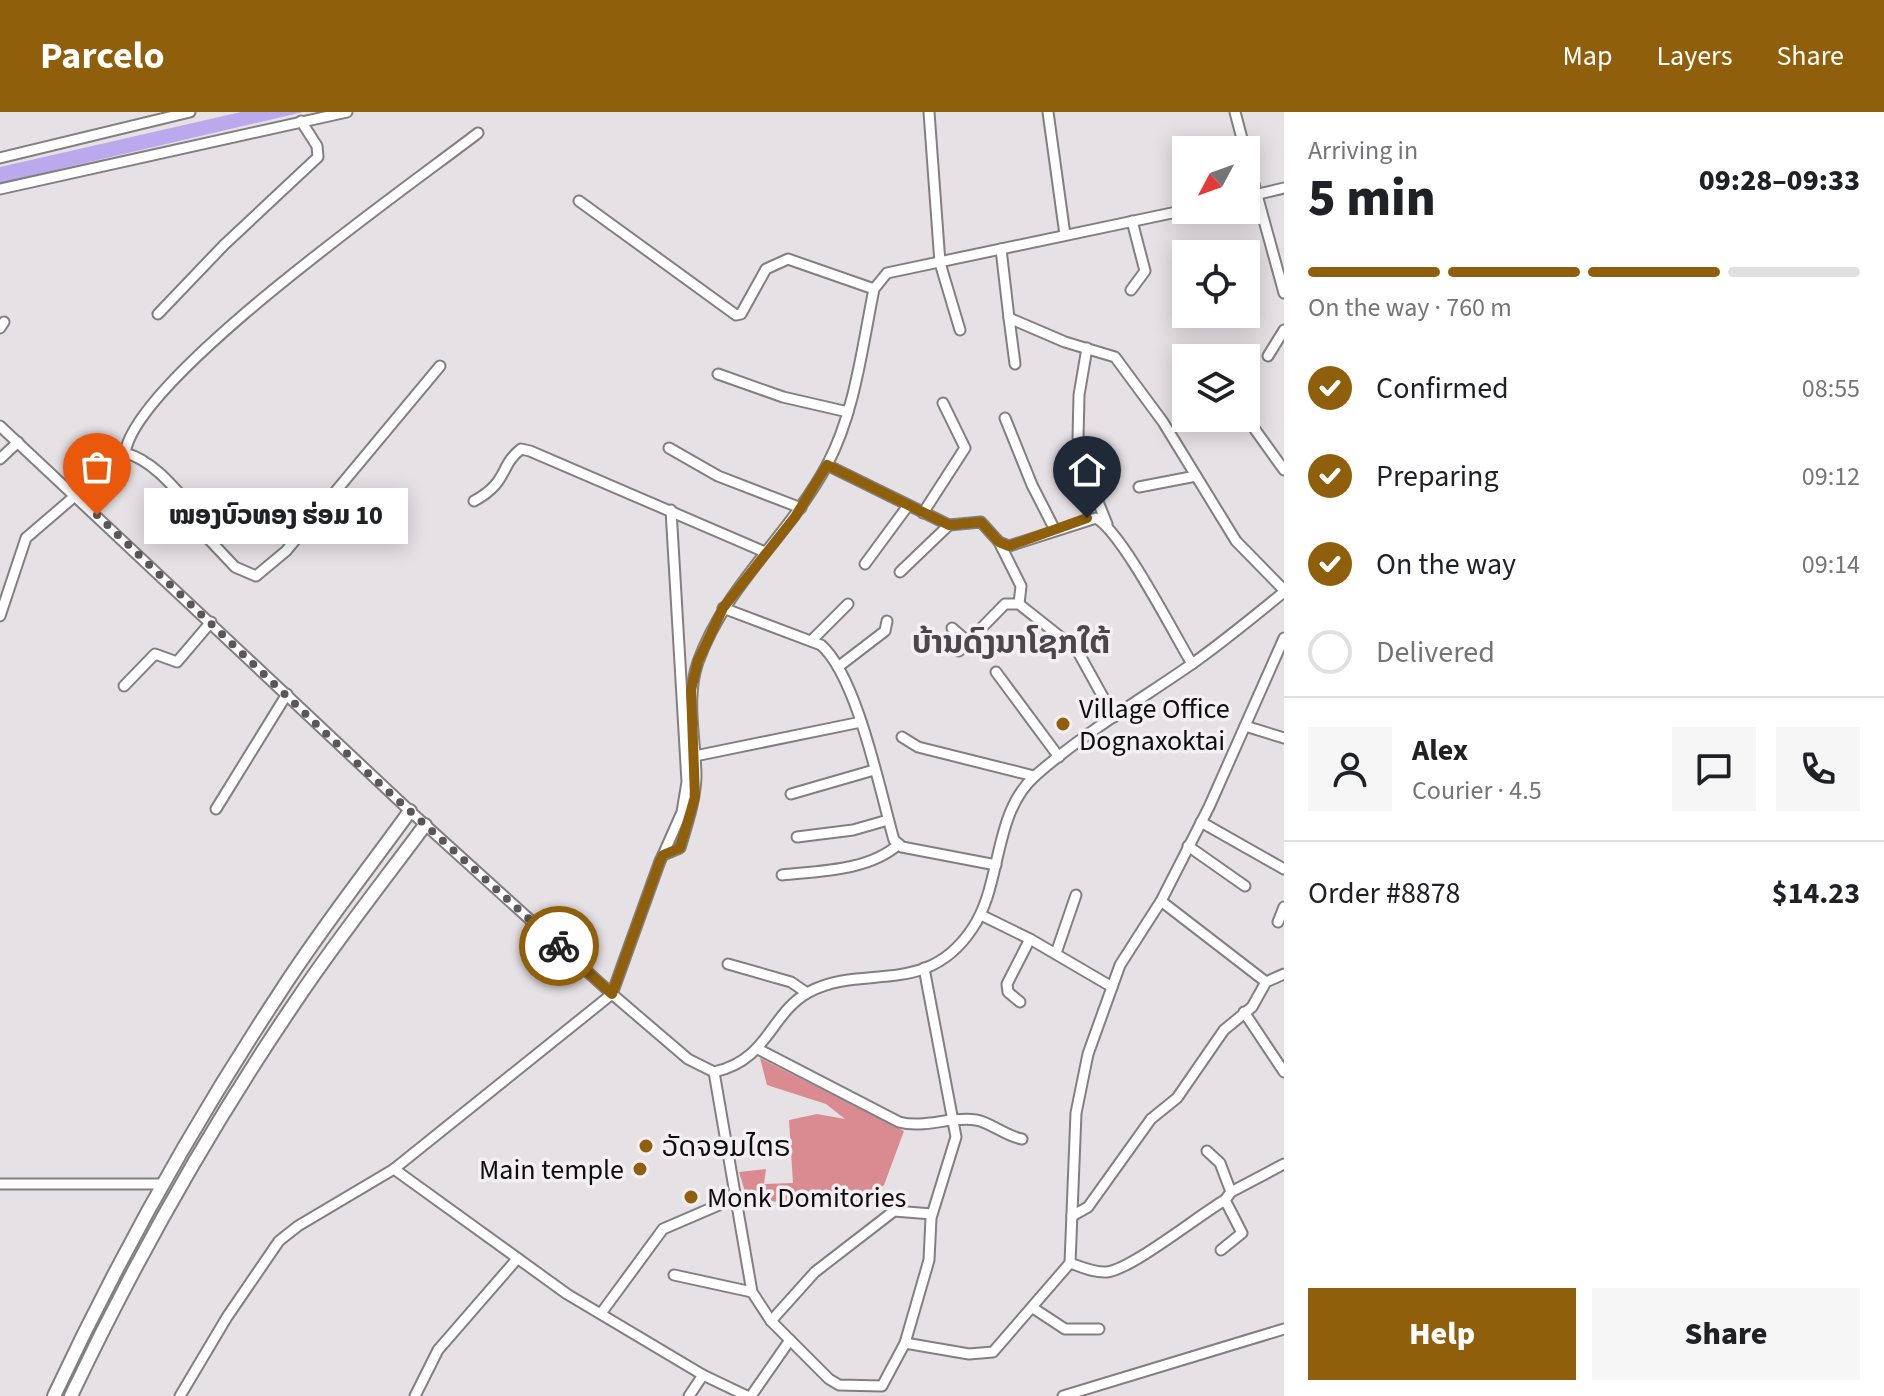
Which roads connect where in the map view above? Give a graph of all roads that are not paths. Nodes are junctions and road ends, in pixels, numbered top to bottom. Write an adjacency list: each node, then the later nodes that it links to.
1 (190, 112): 9 (street)
2 (347, 112): 6 (street)
3 (929, 112): 19 (street)
4 (1048, 112): 17 (street)
5 (1235, 112): 8 (street)
6 (301, 121): 11 (street); 23 (street)
7 (478, 133): 40 (street)
8 (1241, 136)
9 (0, 158)
10 (1284, 188): 12 (street)
11 (0, 189)
12 (1260, 194)
13 (579, 201): 20 (street)
14 (1172, 213): 15 (street)
15 (1132, 221): 17 (street); 21 (street)
16 (1260, 222): 22 (street)
17 (1065, 235): 18 (street)
18 (1001, 249): 19 (street); 24 (street)
19 (940, 263): 20 (street); 25 (street)
20 (874, 289): 33 (street)
21 (1131, 290)
22 (1284, 293)
23 (158, 314)
24 (1009, 318): 27 (street); 29 (street)
25 (960, 330)
26 (1284, 330): 28 (street)
27 (1087, 348): 37 (street); 44 (street)
28 (1268, 356)
29 (1015, 364)
30 (440, 366): 40 (street)
31 (718, 374): 33 (street)
32 (943, 403): 52 (street)
33 (848, 412): 42 (street)
34 (1005, 418): 55 (street)
35 (0, 426): 38 (street)
36 (1257, 432): 43 (street)
37 (1078, 438)
38 (18, 442): 41 (street); 47 (street)
39 (669, 448): 50 (street)
40 (125, 453): 47 (street)
41 (0, 459)
42 (827, 465): 49 (street); 50 (street)
43 (1284, 470)
44 (1196, 476): 46 (street); 60 (street)
45 (1088, 477): 53 (street)
46 (1139, 487)
47 (75, 495): 64 (street); 66 (street)
48 (474, 501): 51 (street)
49 (907, 507): 52 (street); 58 (street)
50 (801, 508): 57 (street)
51 (671, 510): 57 (street); 95 (street)
52 (923, 513): 54 (street)
53 (1107, 524): 55 (street); 72 (street)
54 (949, 525): 56 (street); 59 (street)
55 (1055, 530): 56 (street)
56 (999, 542): 62 (street)
57 (765, 552): 63 (street)
58 (865, 564)
59 (900, 572)
60 (1284, 591): 72 (street)
61 (848, 604): 69 (street)
62 (1019, 604): 70 (street); 77 (street)
63 (723, 608): 69 (street); 82 (street)
64 (0, 616)
65 (887, 621): 73 (street)
66 (211, 622): 75 (street); 76 (street)
67 (952, 628): 70 (street)
68 (1284, 638): 79 (street)
69 (811, 641): 73 (street)
70 (968, 642): 71 (street)
71 (959, 651)
72 (1192, 664): 77 (street)
73 (838, 667): 78 (street)
74 (996, 672): 83 (street)
75 (124, 686)
76 (287, 694): 87 (street); 88 (street)
77 (1114, 717): 83 (street)
78 (861, 722): 82 (street); 84 (street)
79 (1245, 726): 81 (street); 90 (street)
80 (902, 737): 85 (street)
81 (1284, 738)
82 (695, 756): 95 (street)
83 (1059, 757): 85 (street)
84 (874, 770): 86 (street); 89 (street)
85 (1034, 776): 96 (street)
86 (791, 794)
87 (216, 809)
88 (410, 811): 91 (street); 125 (main road)
89 (888, 820): 92 (street); 93 (street)
90 (1201, 822): 94 (street); 97 (street)
91 (425, 825): 113 (street); 144 (main road)
92 (797, 837)
93 (899, 844): 96 (street); 98 (street)
94 (1188, 846): 99 (street); 101 (street)
95 (663, 855): 113 (street)
96 (996, 865): 103 (street)
97 (1284, 869)
98 (782, 875)
99 (1245, 886)
100 (1076, 895): 106 (street)
101 (1161, 901): 110 (street); 111 (street)
102 (1284, 907): 104 (street)
103 (981, 915): 105 (street); 108 (street)
104 (1278, 922)
105 (1030, 939): 106 (street); 114 (street)
106 (1056, 953): 111 (street)
107 (728, 964): 112 (street)
108 (924, 968): 112 (street); 119 (street)
109 (1284, 974): 110 (street)
110 (1266, 982): 115 (street)
111 (1112, 987): 129 (street)
112 (807, 993): 116 (street)
113 (612, 994): 117 (street); 123 (street)
114 (1020, 1002)
115 (1244, 1012): 118 (street); 129 (street)
116 (758, 1049): 117 (street); 119 (street)
117 (714, 1072): 127 (street)
118 (1284, 1072)
119 (956, 1121): 120 (street); 128 (street)
120 (1022, 1139)
121 (1207, 1151): 126 (street)
122 (1284, 1164): 126 (street)
123 (394, 1169): 131 (street); 145 (street)
124 (0, 1184): 125 (street)
125 (162, 1184): 143 (main road)
126 (1228, 1196): 130 (street); 132 (street)
127 (735, 1198): 134 (street); 136 (street)
128 (932, 1214): 137 (street); 141 (street)
129 (1072, 1216): 132 (street)
130 (1221, 1250)
131 (517, 1259): 136 (street); 146 (street)
132 (1070, 1263): 135 (street)
133 (674, 1275): 134 (street)
134 (752, 1292): 137 (street)
135 (1033, 1308): 138 (street); 141 (street)
136 (602, 1312): 142 (street)
137 (771, 1321): 140 (street)
138 (1099, 1329)
139 (1284, 1329): 149 (street)
140 (790, 1340): 141 (street); 148 (street)
141 (905, 1343)
142 (703, 1375): 147 (street); 148 (street)
143 (54, 1396)
144 (71, 1396)
145 (180, 1396)
146 (415, 1396)
147 (689, 1396)
148 (749, 1396)
149 (1063, 1396)

